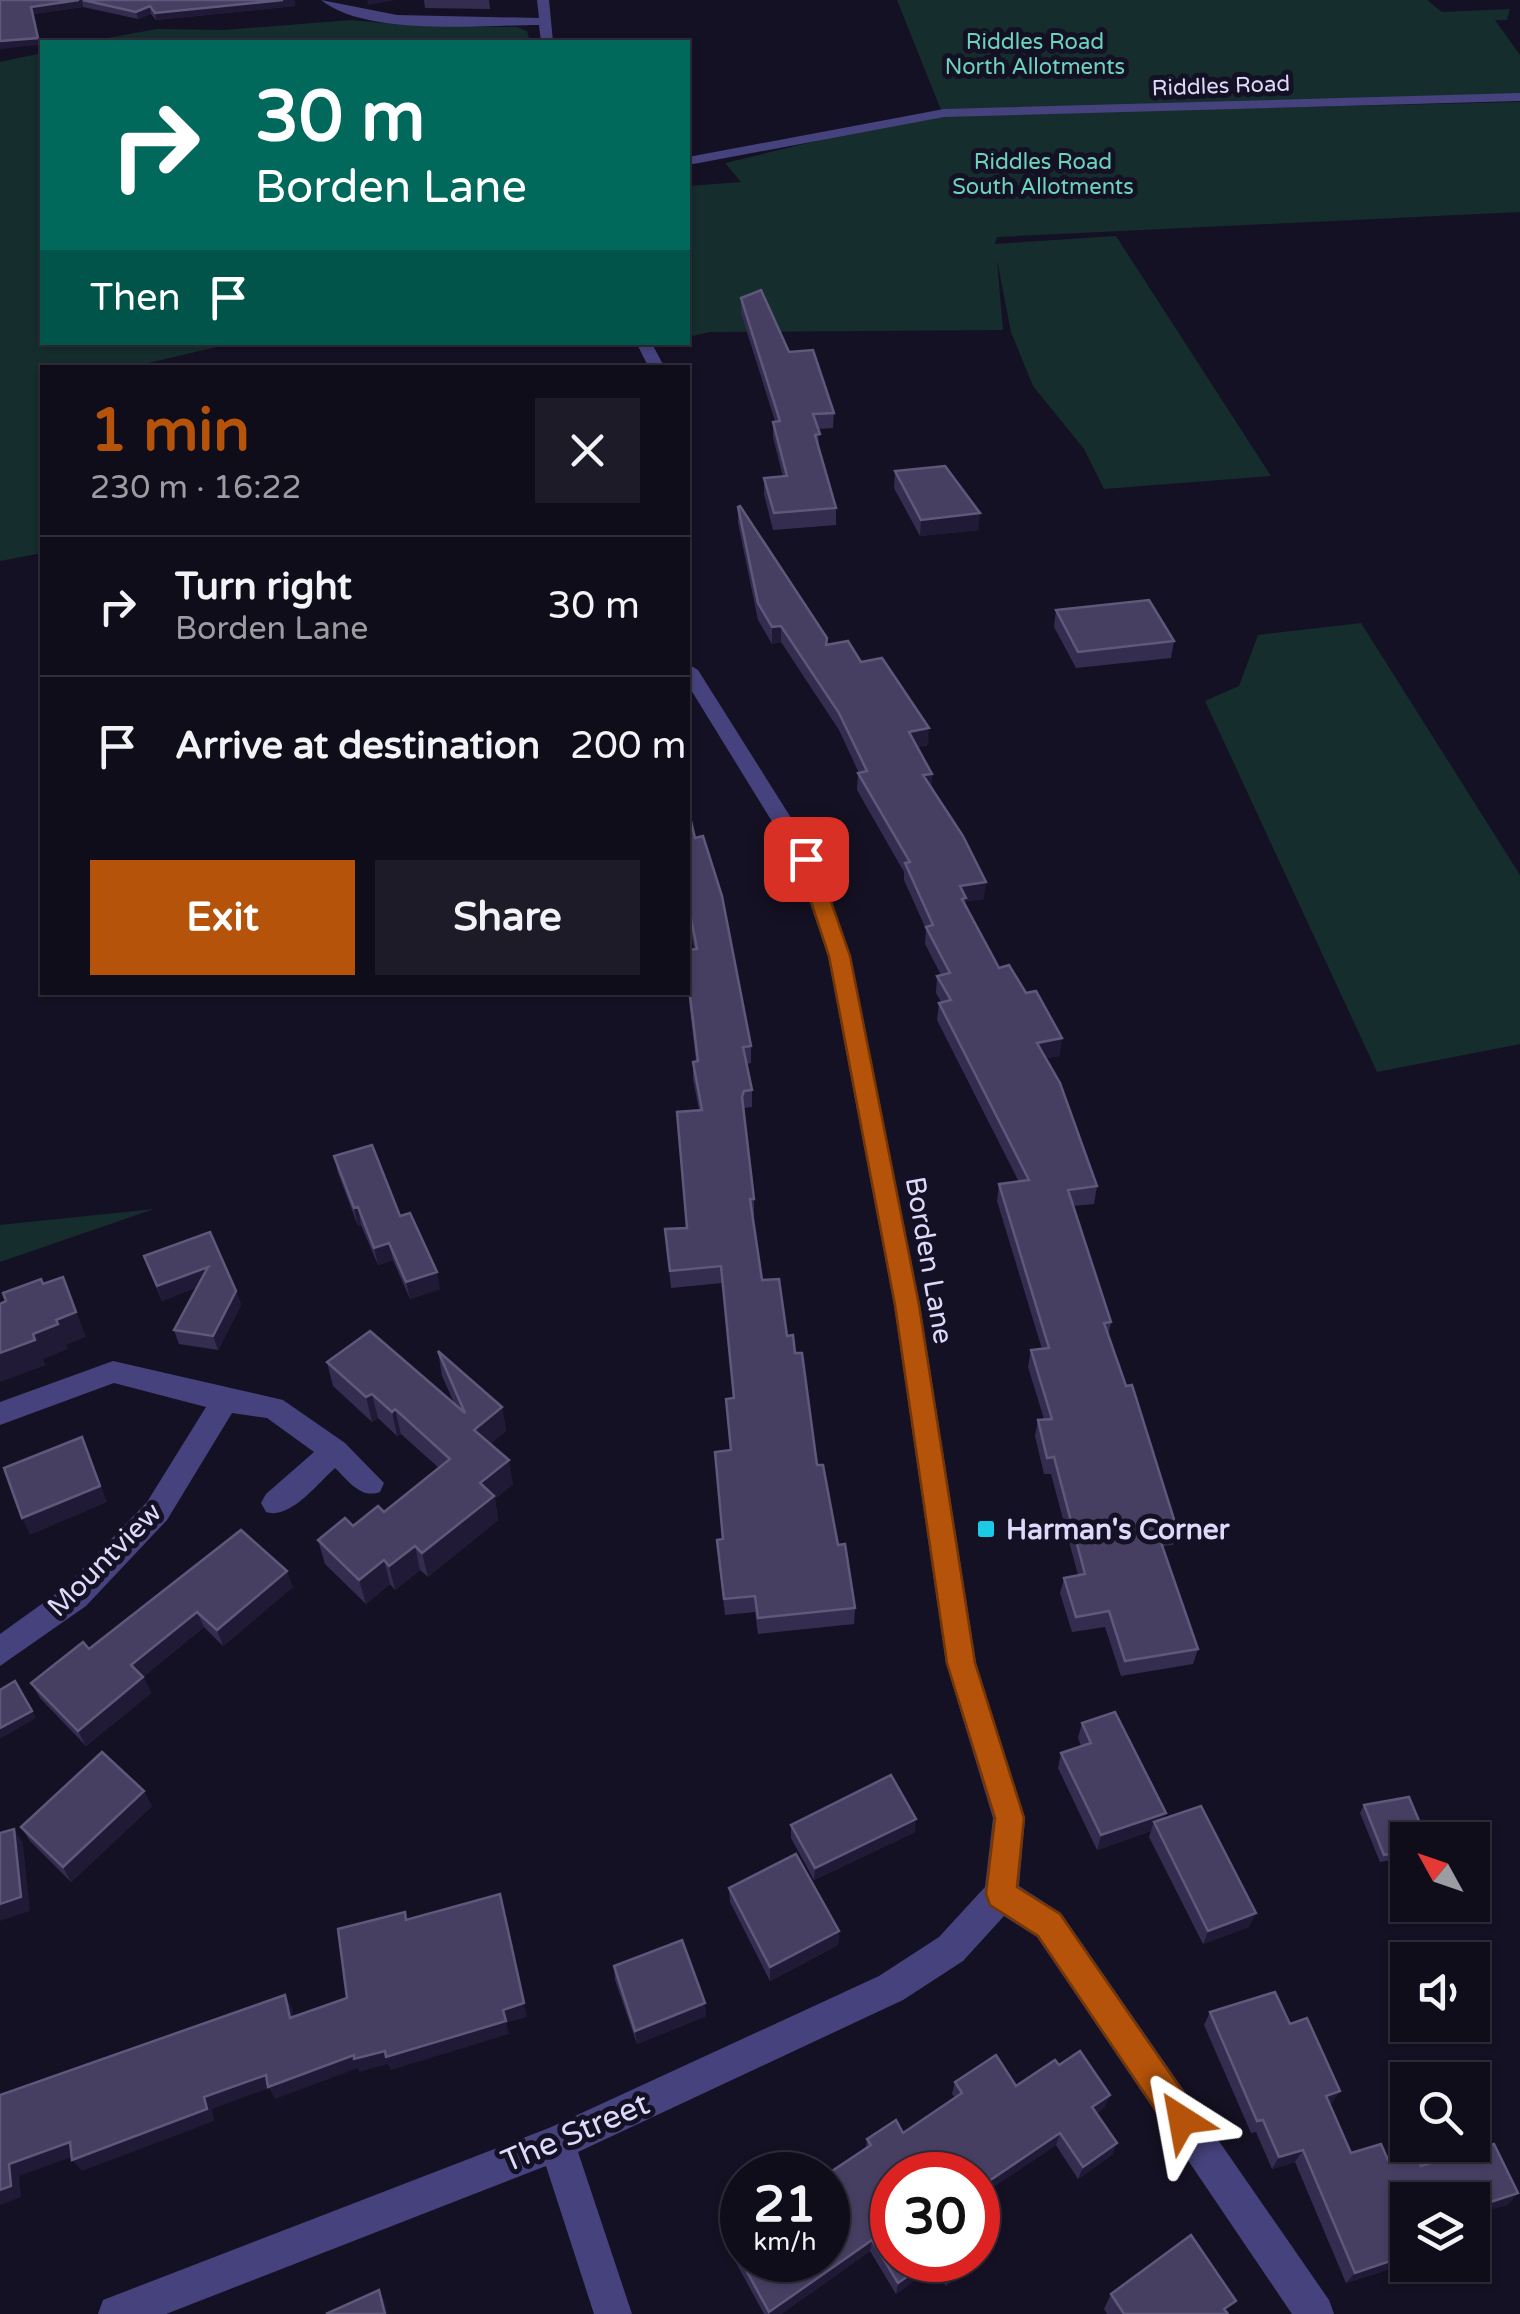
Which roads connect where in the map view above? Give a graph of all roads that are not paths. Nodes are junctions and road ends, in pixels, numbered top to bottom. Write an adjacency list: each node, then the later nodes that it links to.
1 (327, 0): 3 (street)
2 (543, 0): 3 (street)
3 (545, 21): 4 (street)
4 (546, 40)
5 (1520, 97): 6 (street, Riddles Road)
6 (690, 161)
7 (690, 673): 14 (street, Borden Lane)
8 (224, 1401): 9 (street); 10 (street); 13 (street, Mountview)
9 (0, 1414)
10 (335, 1450): 11 (street); 12 (street)
11 (370, 1483)
12 (276, 1503)
13 (0, 1652)
14 (1001, 1894): 15 (street, The Street); 18 (street)
15 (557, 2143): 16 (street, The Street); 17 (street)
16 (118, 2314)
17 (612, 2314)
18 (1315, 2314)

